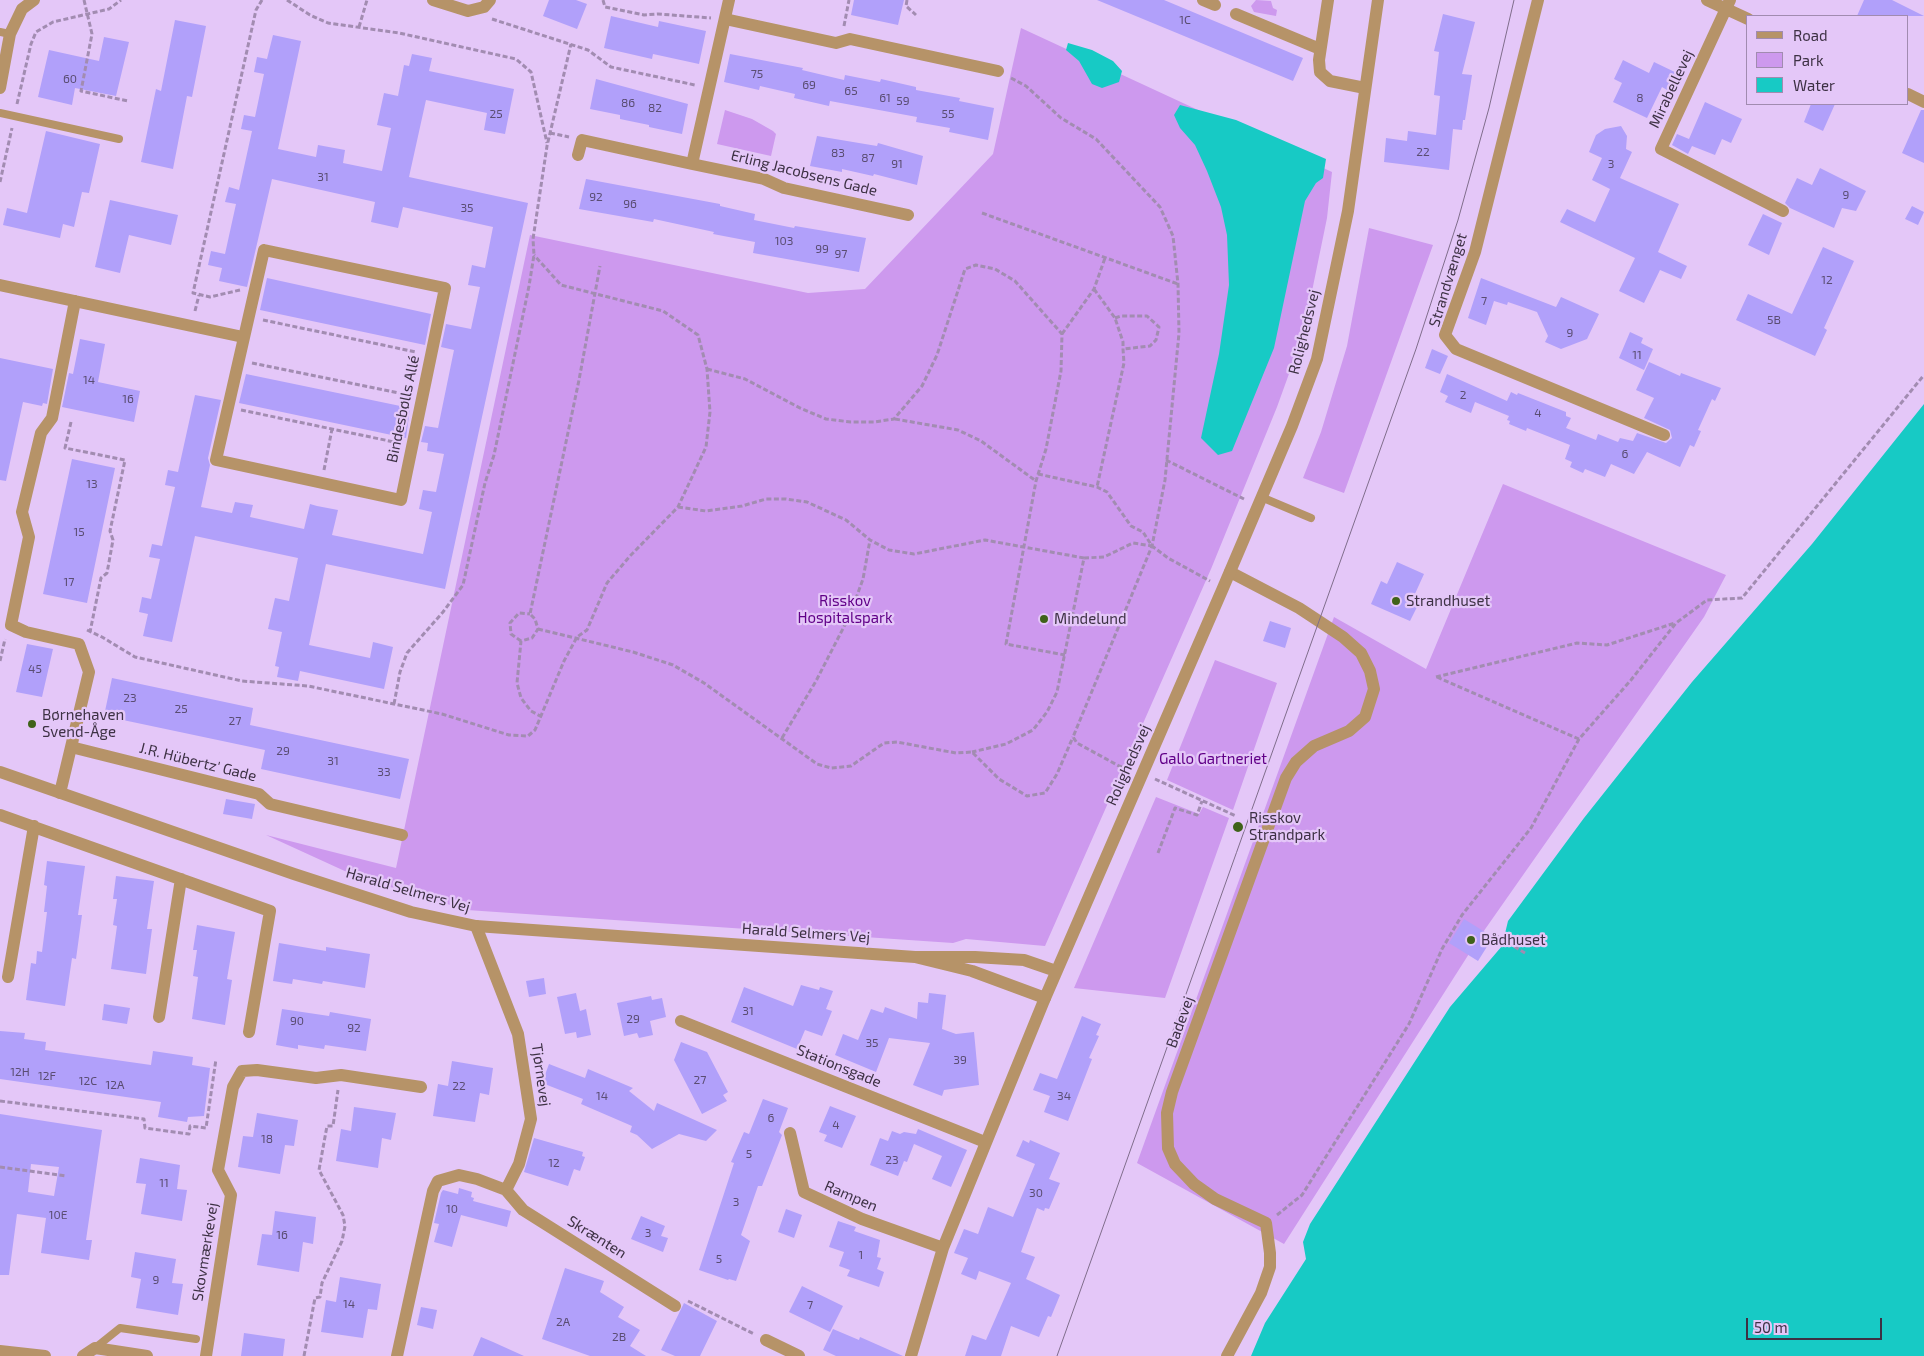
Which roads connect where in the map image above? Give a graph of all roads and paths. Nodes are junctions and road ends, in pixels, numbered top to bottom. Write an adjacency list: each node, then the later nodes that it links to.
1 (34, 0): 25 (street)
2 (84, 0): 20 (path)
3 (121, 0): 20 (path)
4 (262, 0): 52 (path)
5 (287, 0): 24 (path)
6 (367, 0): 24 (path)
7 (432, 0): 18 (street)
8 (490, 0): 18 (street)
9 (603, 0): 23 (path)
10 (729, 0): 23 (street)
11 (849, 0): 26 (path)
12 (907, 0): 21 (path)
13 (1328, 0): 28 (street)
14 (1378, 0): 32 (street, Rolighedsvej)
15 (1538, 0): 69 (street, Strandvænget)
16 (1707, 0): 17 (street)
17 (1728, 4): 22 (street); 43 (street, Mirabellevej)
18 (478, 9): 27 (path)
19 (1236, 14): 28 (street)
20 (87, 15): 34 (path); 37 (path)
21 (916, 15)
22 (1746, 18)
23 (725, 19): 26 (street); 31 (street)
24 (359, 27): 39 (path)
25 (5, 33): 30 (street)
26 (840, 41): 29 (street)
27 (570, 44): 31 (path); 39 (path)
28 (1320, 49): 32 (street)
29 (998, 71): 49 (path)
30 (0, 88)
31 (709, 88): 41 (street)
32 (1365, 88): 76 (street, Rolighedsvej)
33 (1909, 94): 35 (street)
34 (128, 101)
35 (1924, 102)
36 (0, 113): 37 (lane)
37 (15, 117): 38 (lane); 42 (path)
38 (119, 139)
39 (548, 146): 46 (path)
40 (578, 156): 41 (street, Erling Jacobsens Gade)
41 (692, 164): 45 (street, Erling Jacobsens Gade)
42 (0, 182)
43 (1784, 211)
44 (982, 213): 47 (path)
45 (908, 215)
46 (534, 255): 53 (path); 95 (path)
47 (1105, 258): 49 (path); 51 (path)
48 (600, 266): 53 (path)
49 (1178, 284): 71 (path)
50 (0, 285): 54 (street)
51 (1094, 289): 56 (path); 57 (path)
52 (254, 292): 55 (street, Bindesbølls Allé); 60 (street, Bindesbølls Allé)
53 (595, 294): 62 (path); 85 (path)
54 (75, 301): 58 (street); 87 (street)
55 (248, 317): 58 (street, Bindesbølls Allé); 60 (path)
56 (1115, 318): 59 (path); 59 (path)
57 (1062, 334): 66 (path); 72 (path)
58 (243, 337): 61 (street, Bindesbølls Allé)
59 (1123, 350): 75 (path)
60 (432, 355): 64 (street, Bindesbølls Allé)
61 (239, 360): 64 (path); 65 (street, Bindesbølls Allé)
62 (706, 369): 66 (path); 77 (path)
63 (1924, 375): 86 (path)
64 (422, 398): 70 (street, Bindesbølls Allé)
65 (228, 407): 68 (path); 74 (street, Bindesbølls Allé)
66 (894, 419): 73 (path)
67 (71, 422): 90 (path)
68 (332, 429): 70 (path); 74 (path)
69 (1664, 435)
70 (412, 446): 74 (street, Bindesbølls Allé)
71 (1166, 460): 76 (path); 81 (path)
72 (1038, 474): 73 (path); 75 (path)
73 (1036, 481): 80 (path)
74 (322, 483)
75 (1098, 487): 81 (path)
76 (1260, 501): 78 (lane); 83 (street, Rolighedsvej)
77 (678, 507): 79 (path); 91 (path)
78 (1311, 518)
79 (870, 540): 80 (path); 98 (path)
80 (1024, 545): 82 (path); 93 (path)
81 (1152, 546): 82 (path); 84 (path); 97 (path)
82 (1084, 558): 93 (path)
83 (1230, 572): 84 (street, Rolighedsvej); 131 (street, Badevej)
84 (1224, 588): 103 (street, Rolighedsvej)
85 (530, 614): 89 (path); 92 (path)
86 (1676, 623): 99 (path); 99 (path)
87 (6, 624): 94 (path); 100 (street)
88 (84, 629): 90 (path)
89 (538, 629): 91 (path); 92 (path)
90 (90, 632): 95 (path)
91 (577, 637): 96 (path); 98 (path)
92 (521, 641): 96 (path)
93 (1065, 655): 101 (path)
94 (0, 661)
95 (394, 704): 96 (path)
96 (542, 717)
97 (1073, 737): 101 (path); 103 (path)
98 (782, 738): 101 (path)
99 (1579, 739): 131 (path)
100 (71, 747): 104 (street); 109 (street, J.R. Hübertz' Gade)
101 (972, 752)
102 (0, 772): 104 (street, Harald Selmers Vej)
103 (1142, 773): 105 (path); 116 (street, Rolighedsvej)
104 (60, 793): 112 (street, Harald Selmers Vej)
105 (1202, 801): 107 (path); 110 (path)
106 (0, 815): 108 (street)
107 (1236, 816)
108 (34, 826): 111 (street); 117 (street)
109 (402, 836)
110 (1158, 852)
111 (181, 879): 119 (street); 121 (street)
112 (476, 926): 115 (street, Harald Selmers Vej); 130 (street, Tjørnevej)
113 (1495, 935): 114 (path)
114 (1525, 953)
115 (915, 956): 116 (street, Harald Selmers Vej); 118 (street, Harald Selmers Vej)
116 (1056, 971): 118 (street, Rolighedsvej)
117 (8, 977)
118 (1045, 998): 127 (street)
119 (158, 1017)
120 (681, 1021): 127 (street, Stationsgade)
121 (249, 1032)
122 (216, 1059): 125 (path)
123 (341, 1075): 124 (street, Skovmærkevej); 141 (street, Skovmærkevej); 142 (path)
124 (421, 1087)
125 (0, 1101)
126 (790, 1133): 132 (street, Rampen)
127 (985, 1142): 132 (street)
128 (0, 1168): 129 (path)
129 (66, 1176)
130 (506, 1190): 133 (street, Skrænten); 143 (street)
131 (1266, 1223): 146 (street)
132 (943, 1248): 145 (street)
133 (675, 1306): 135 (path)
134 (196, 1339): 136 (lane)
135 (766, 1340): 144 (street)
136 (96, 1348): 139 (street); 140 (street)
137 (0, 1351): 138 (street)
138 (45, 1356)
139 (83, 1356)
140 (147, 1356)
141 (206, 1356)
142 (304, 1356)
143 (397, 1356)
144 (799, 1356)
145 (911, 1356)
146 (1227, 1356)

